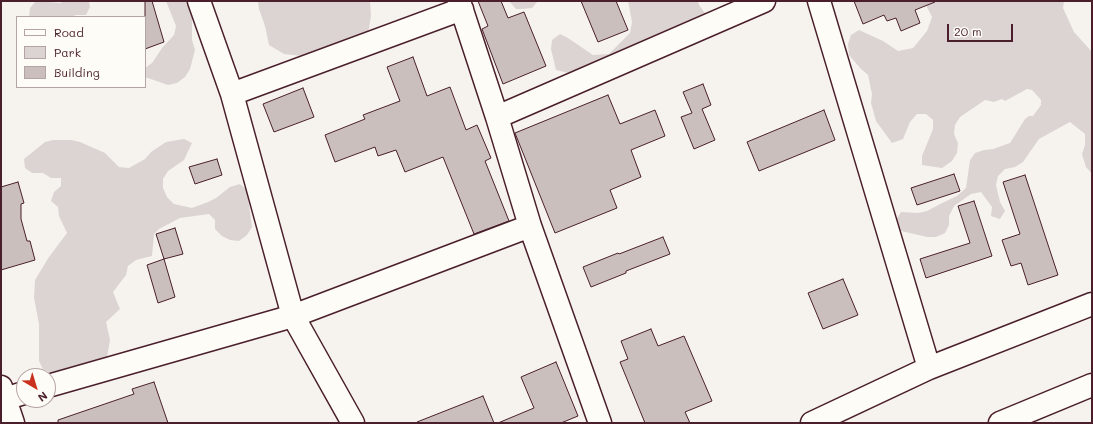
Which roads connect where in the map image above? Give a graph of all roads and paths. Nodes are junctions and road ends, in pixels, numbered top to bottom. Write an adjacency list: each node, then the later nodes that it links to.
1 (199, 1): 5 (main road)
2 (764, 1): 6 (main road)
3 (820, 1): 10 (main road)
4 (461, 5): 5 (main road); 6 (main road)
5 (232, 94): 9 (main road)
6 (497, 117): 7 (main road)
7 (530, 226): 9 (main road); 16 (main road)
8 (1092, 304): 10 (main road)
9 (293, 316): 11 (main road); 15 (main road)
10 (929, 368): 17 (main road)
11 (56, 384)
12 (1092, 384): 18 (main road)
13 (8, 394): 14 (main road)
14 (13, 423)
15 (353, 423)
16 (600, 423)
17 (812, 423)
18 (1000, 423)

